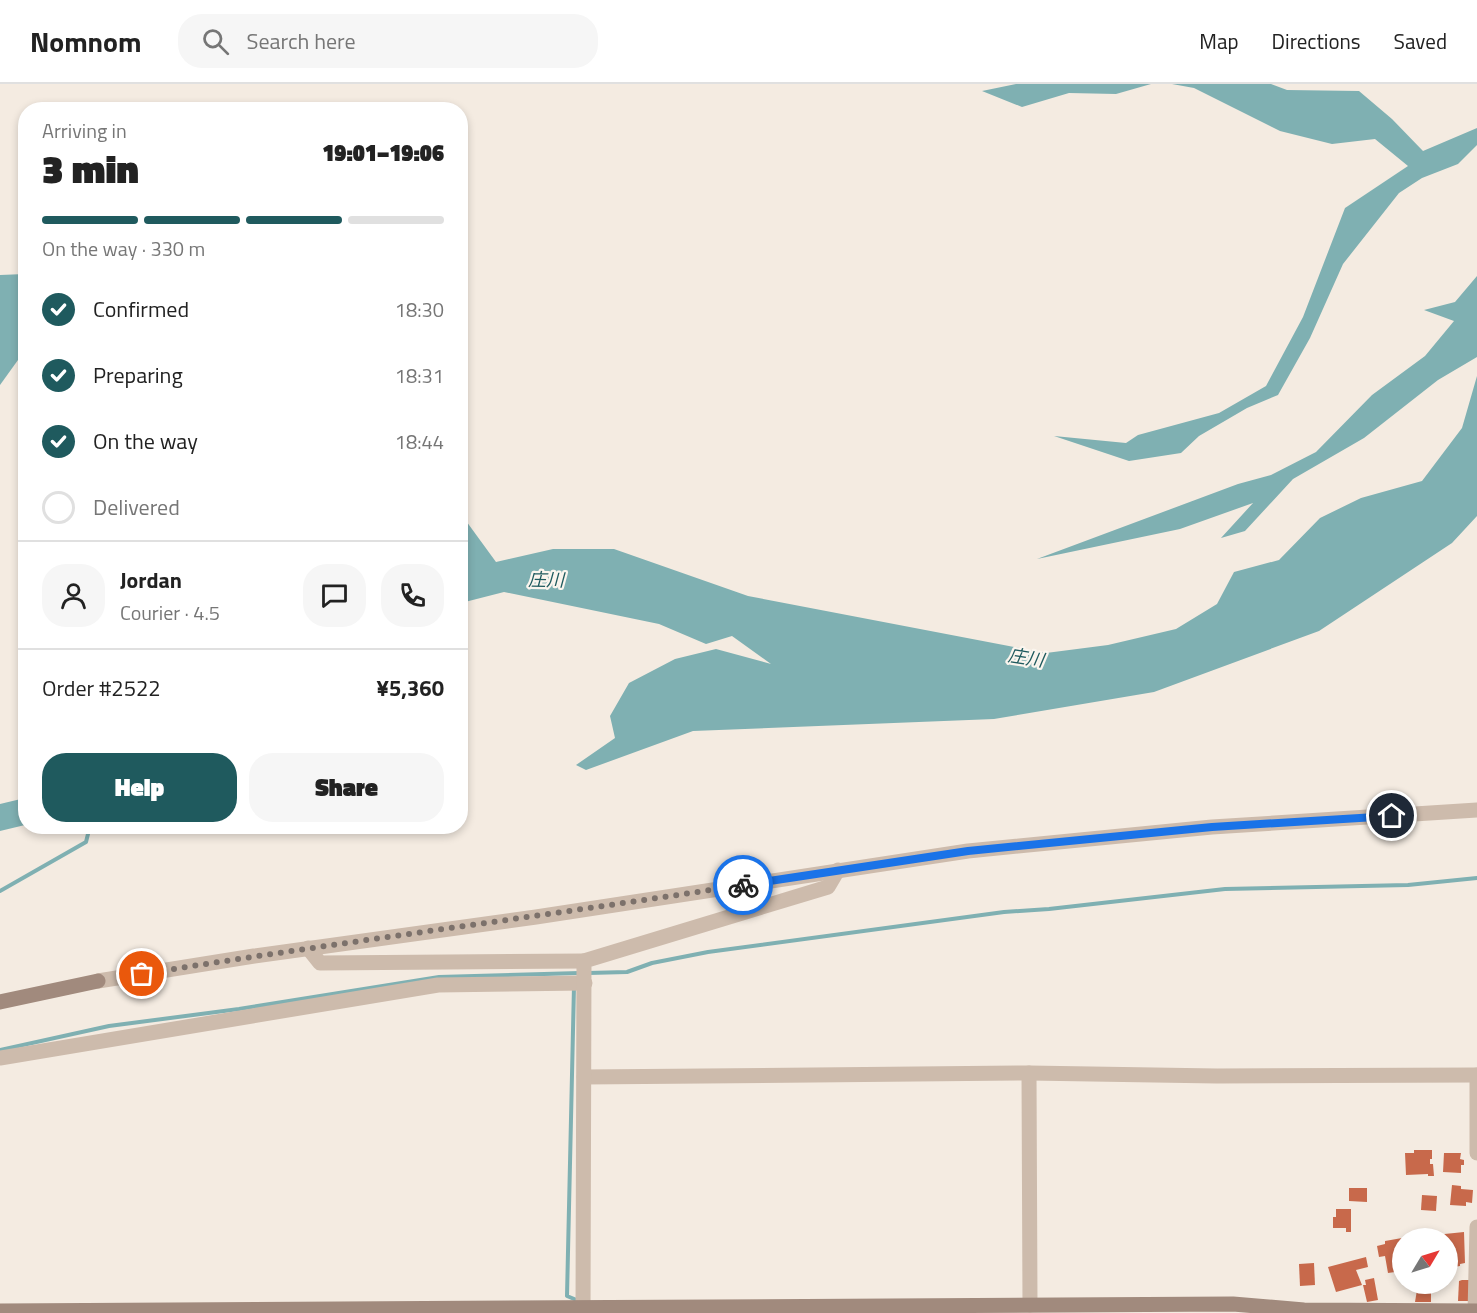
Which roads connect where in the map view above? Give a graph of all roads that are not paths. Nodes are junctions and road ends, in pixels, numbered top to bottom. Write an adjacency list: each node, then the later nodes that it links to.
1 (1477, 810): 2 (street)
2 (838, 870): 3 (street); 4 (street)
3 (308, 948): 4 (street); 6 (street)
4 (584, 961): 5 (street)
5 (585, 983): 7 (street); 10 (street)
6 (0, 1002)
7 (0, 1058)
8 (1029, 1073): 9 (street); 10 (street); 13 (street)
9 (1477, 1075): 11 (street)
10 (584, 1077): 15 (street)
11 (1477, 1153)
12 (1477, 1227): 16 (street)
13 (1030, 1309): 15 (street); 16 (street)
14 (0, 1311): 15 (street)
15 (583, 1311)
16 (1476, 1311)

